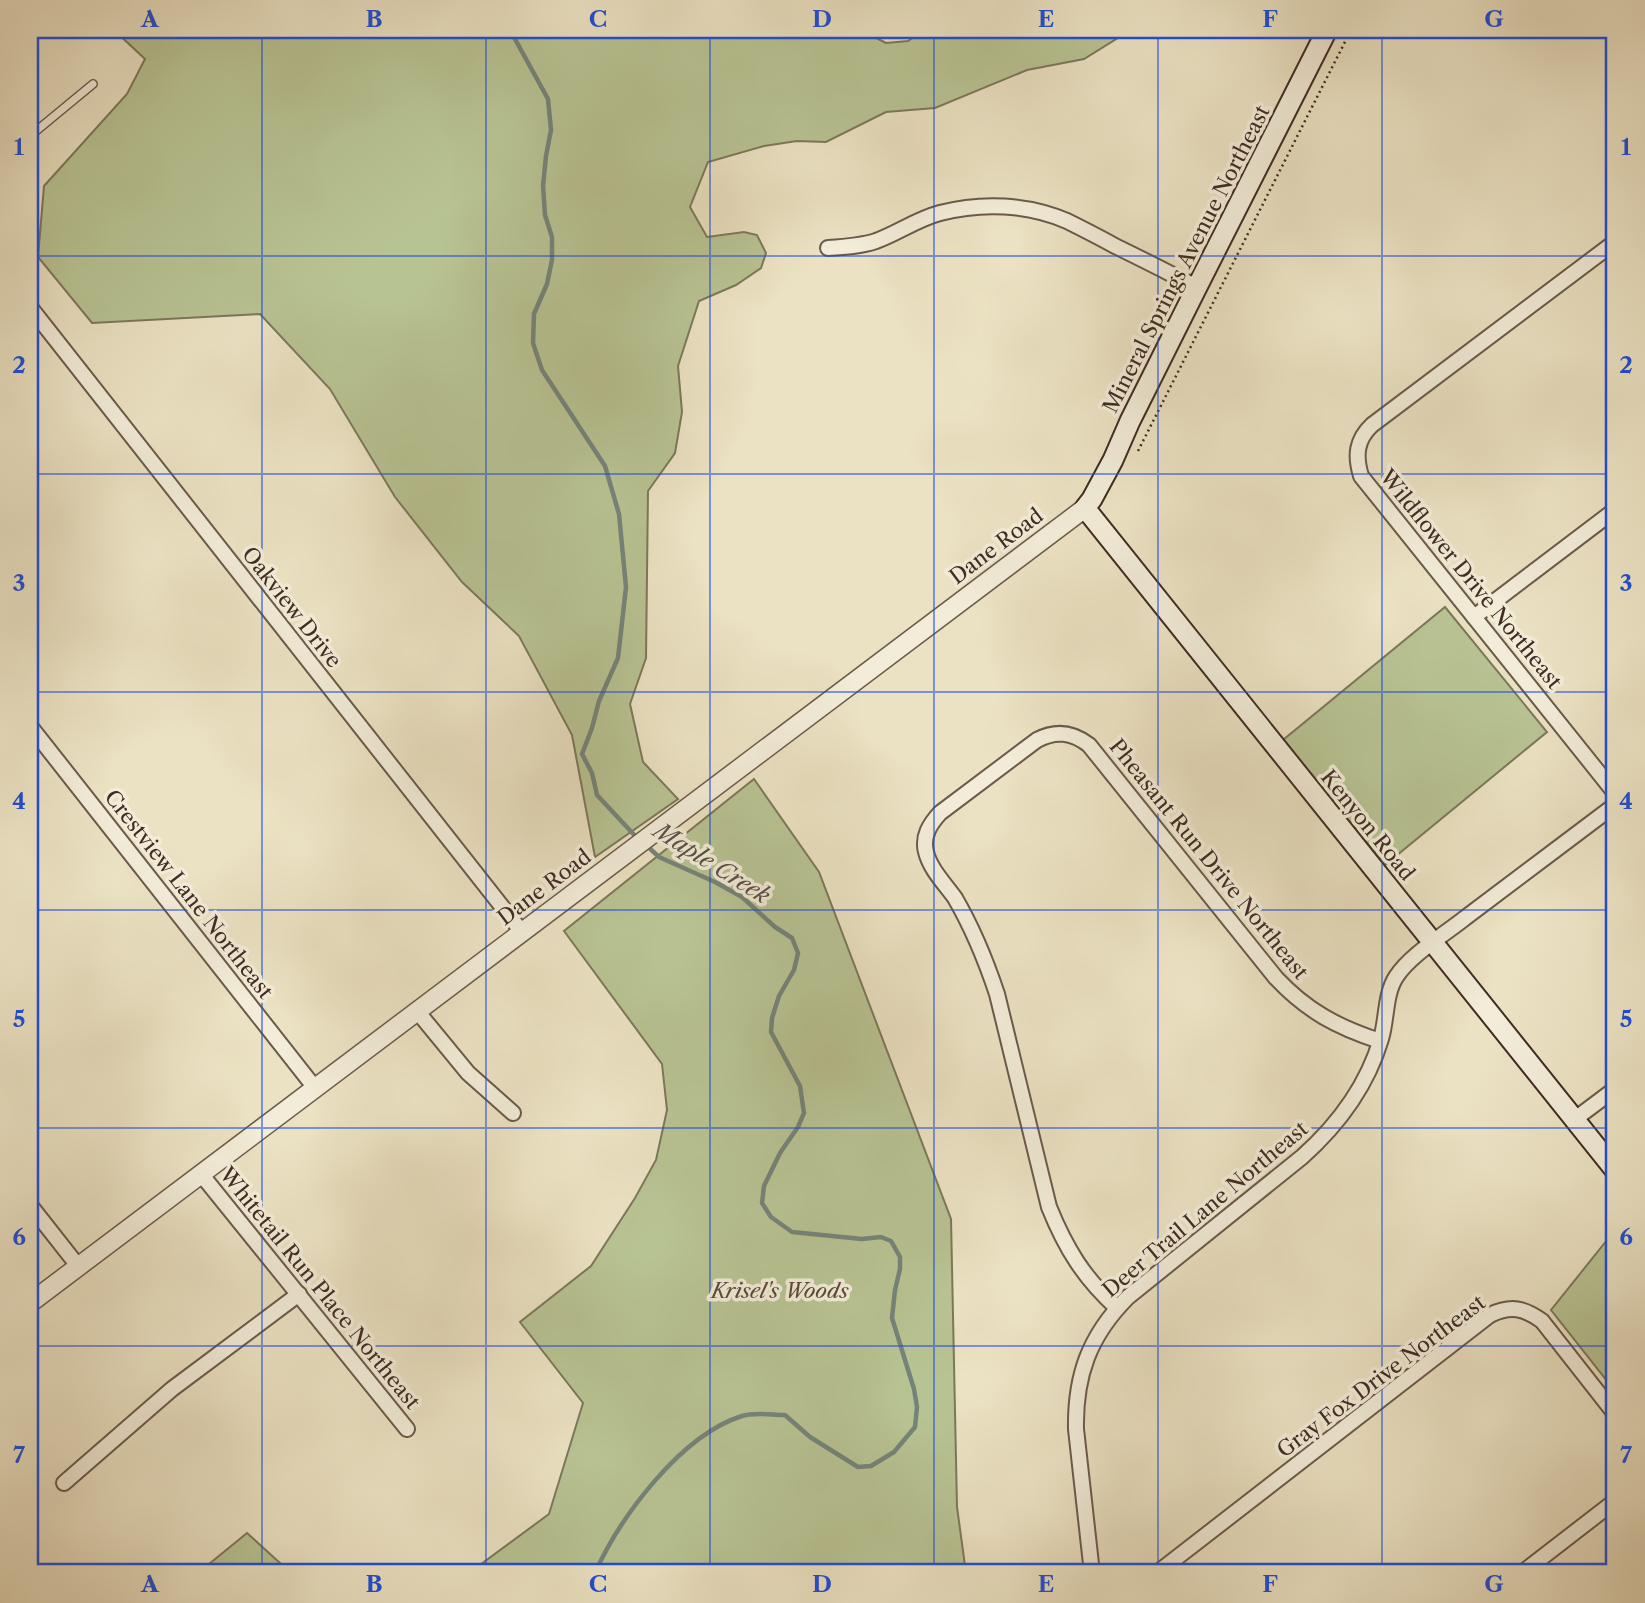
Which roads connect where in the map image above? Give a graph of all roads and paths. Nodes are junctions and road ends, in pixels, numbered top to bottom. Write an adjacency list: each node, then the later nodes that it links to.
1 (1327, 30): 7 (main road, Mineral Springs Avenue Northeast)
2 (1351, 30): 9 (path)
3 (93, 84): 4 (lane)
4 (30, 136)
5 (1615, 242): 12 (street, Wildflower Drive Northeast)
6 (828, 248): 7 (street)
7 (1197, 287): 10 (main road, Mineral Springs Avenue Northeast)
8 (30, 307): 16 (street, Oakview Drive)
9 (1133, 461)
10 (1084, 508): 16 (street, Dane Road); 17 (main road, Kenyon Road)
11 (1615, 510): 12 (street)
12 (1474, 617): 14 (street, Wildflower Drive Northeast)
13 (30, 726): 20 (street, Crestview Lane Northeast)
14 (1615, 793)
15 (1615, 805): 17 (street, Deer Trail Lane Northeast)
16 (522, 932): 18 (street, Dane Road)
17 (1433, 943): 19 (street, Deer Trail Lane Northeast); 23 (main road, Kenyon Road)
18 (417, 1011): 20 (street, Dane Road); 22 (street)
19 (1380, 1041): 30 (street, Deer Trail Lane Northeast); 30 (street, Pheasant Run Drive Northeast)
20 (315, 1088): 25 (street, Dane Road)
21 (1615, 1089): 23 (street)
22 (513, 1113)
23 (1575, 1119): 24 (main road, Kenyon Road)
24 (1615, 1170)
25 (201, 1174): 27 (street, Dane Road); 28 (street, Whitetail Run Place Northeast)
26 (30, 1205): 27 (street)
27 (78, 1266): 29 (street, Dane Road)
28 (299, 1294): 32 (street, Whitetail Run Place Northeast); 33 (street)
29 (30, 1303)
30 (1117, 1308): 35 (street, Deer Trail Lane Northeast)
31 (1615, 1414): 36 (street, Gray Fox Drive Northeast)
32 (407, 1429)
33 (64, 1483)
34 (1615, 1501): 37 (street)
35 (1092, 1573)
36 (1157, 1573)
37 (1522, 1573)

